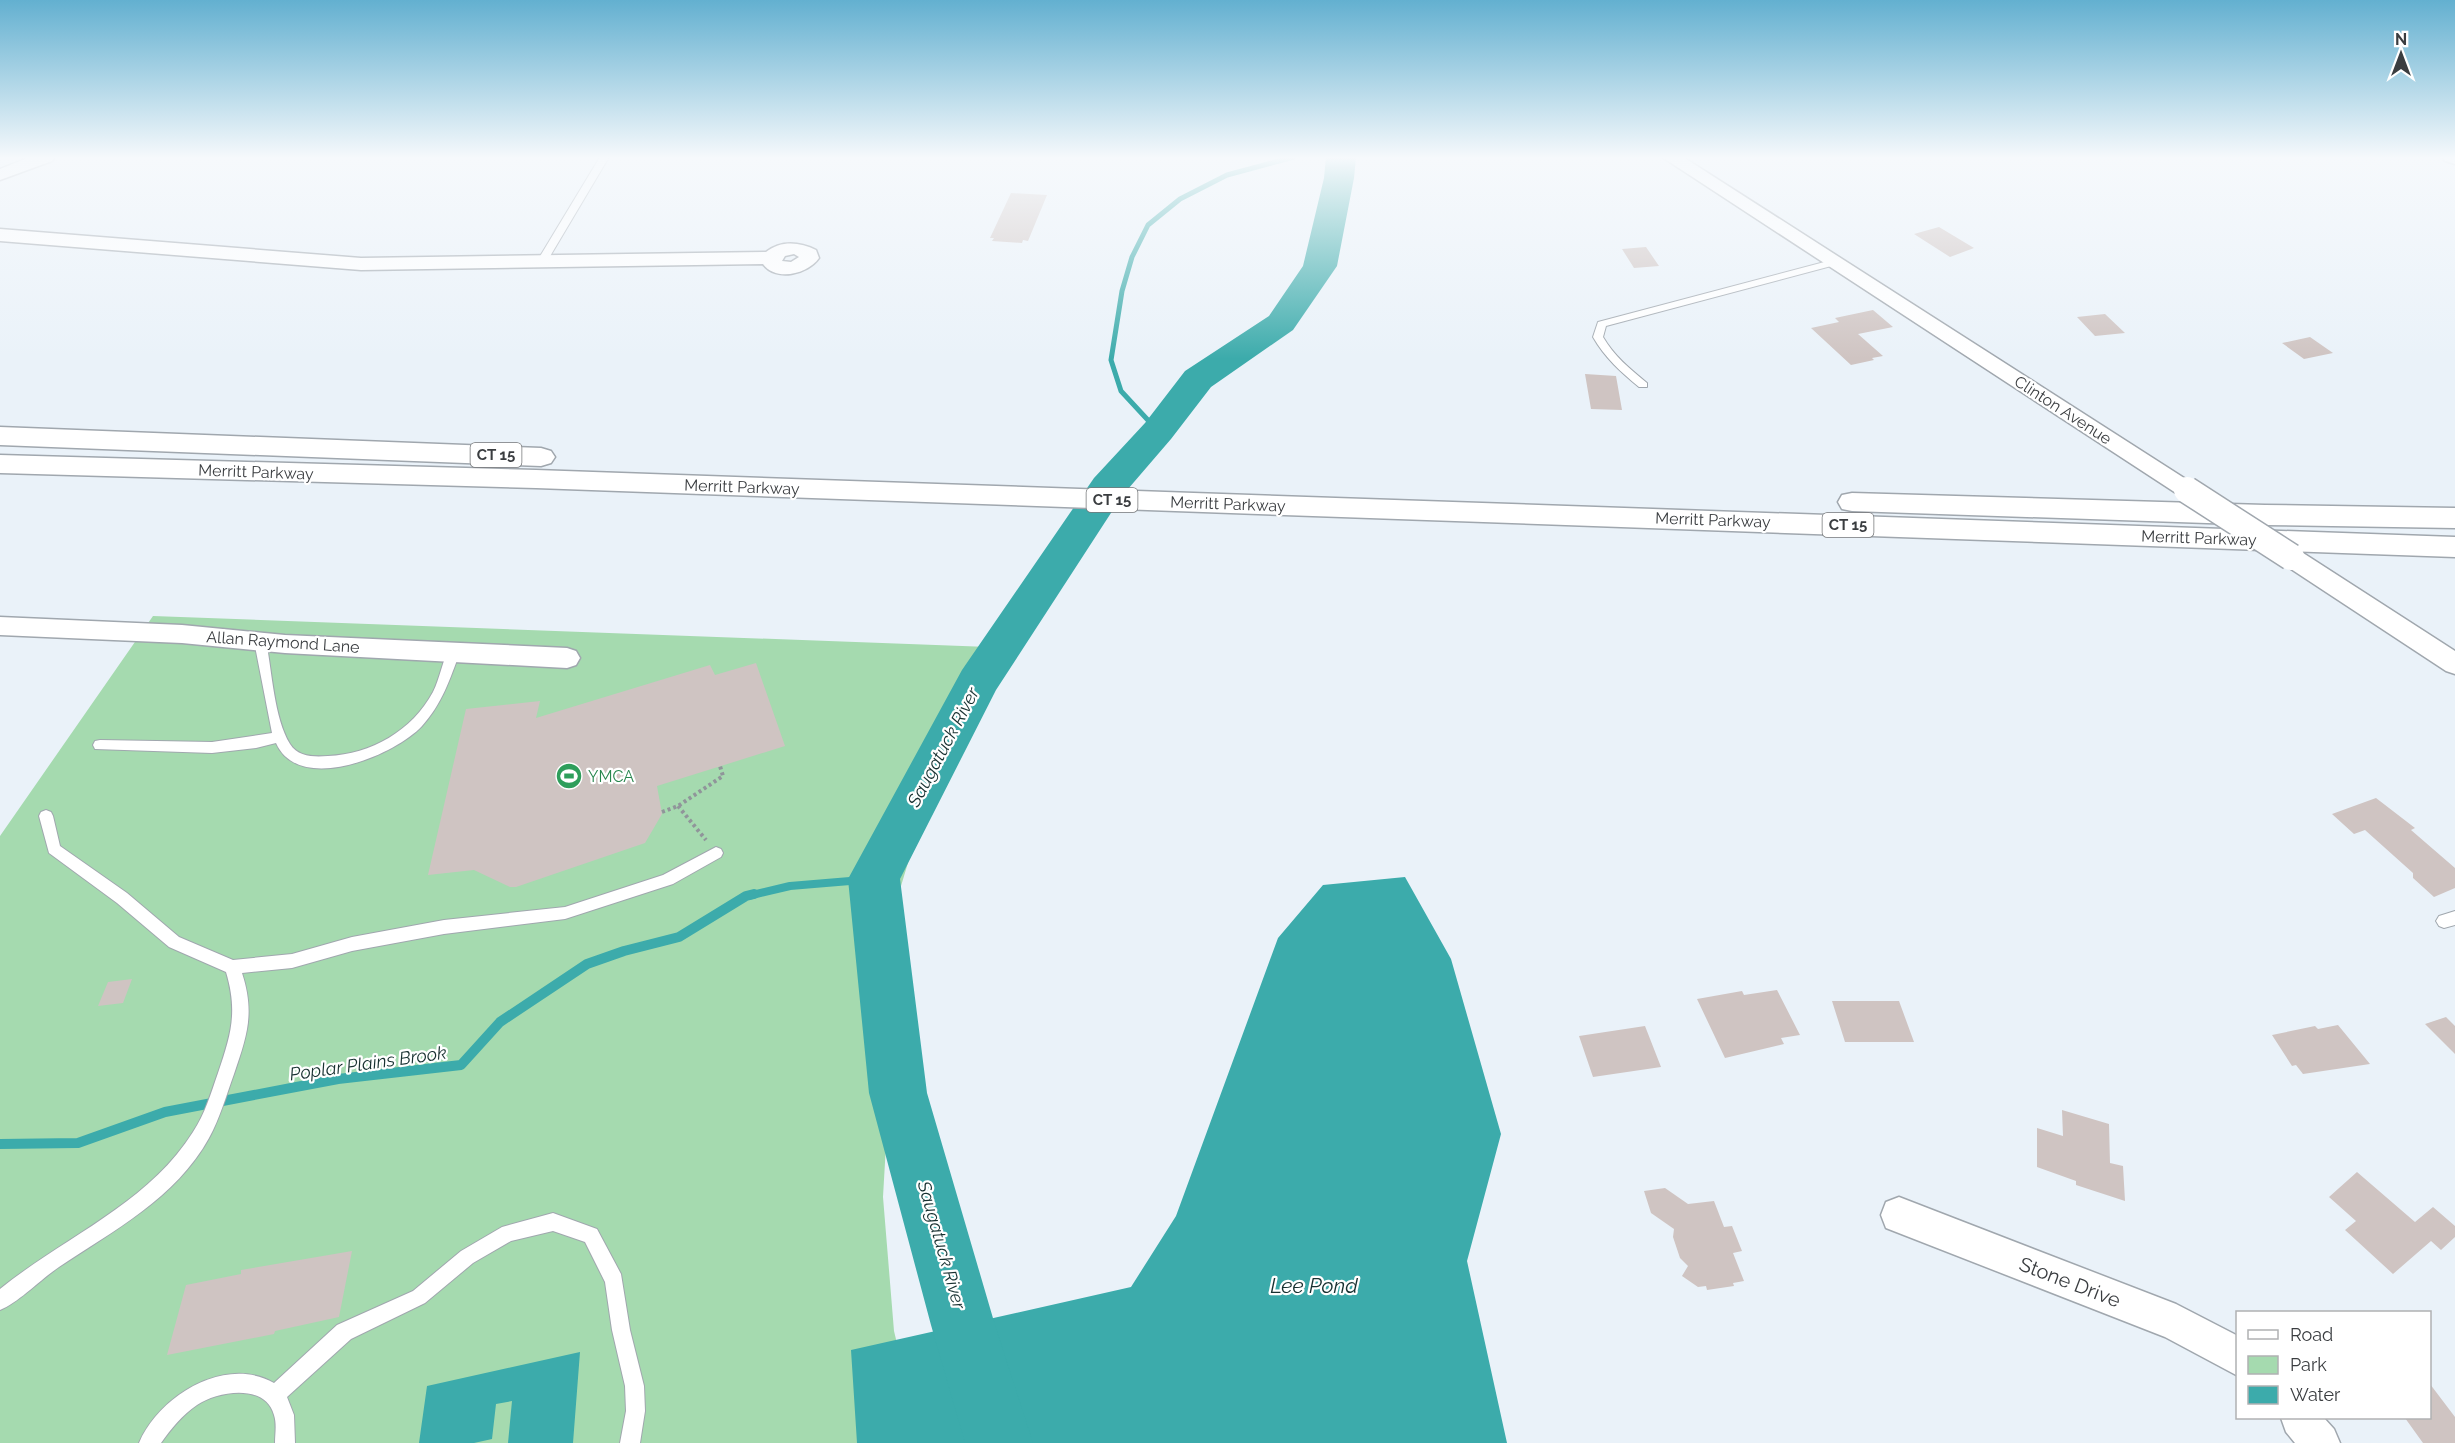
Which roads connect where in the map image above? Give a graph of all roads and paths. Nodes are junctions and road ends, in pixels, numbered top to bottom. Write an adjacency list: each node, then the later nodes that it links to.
1 (564, 224): 5 (lane)
2 (1773, 224): 6 (street, Clinton Avenue)
3 (0, 235): 5 (street)
4 (771, 258): 5 (street)
5 (541, 262)
6 (1832, 263): 7 (lane); 18 (street, Clinton Avenue, bridge)
7 (1643, 385)
8 (0, 436): 10 (highway, Merritt Parkway / CT 15)
9 (0, 466): 10 (highway, Merritt Parkway / CT 15)
10 (987, 485): 11 (highway, Merritt Parkway / CT 15)
11 (1242, 494): 12 (highway, Merritt Parkway / CT 15); 13 (highway, Merritt Parkway / CT 15)
12 (2455, 518)
13 (2455, 547)
14 (0, 626): 15 (street, Allan Raymond Lane)
15 (260, 640): 16 (street, Allan Raymond Lane); 19 (lane)
16 (454, 652): 17 (street, Allan Raymond Lane); 19 (lane)
17 (567, 658)
18 (2455, 664)
19 (278, 737): 20 (lane)
20 (100, 745)
21 (720, 766): 22 (path)
22 (678, 806): 23 (path); 25 (path)
23 (662, 812)
24 (46, 816): 26 (lane)
25 (716, 853): 26 (lane)
26 (232, 967): 28 (lane)
27 (1899, 1215): 29 (street, Stone Drive)
28 (0, 1301)
29 (2236, 1356)
30 (274, 1396): 32 (lane); 33 (lane); 34 (lane)
31 (2301, 1419): 35 (street)
32 (149, 1443)
33 (285, 1443)
34 (630, 1443)
35 (2320, 1443)

